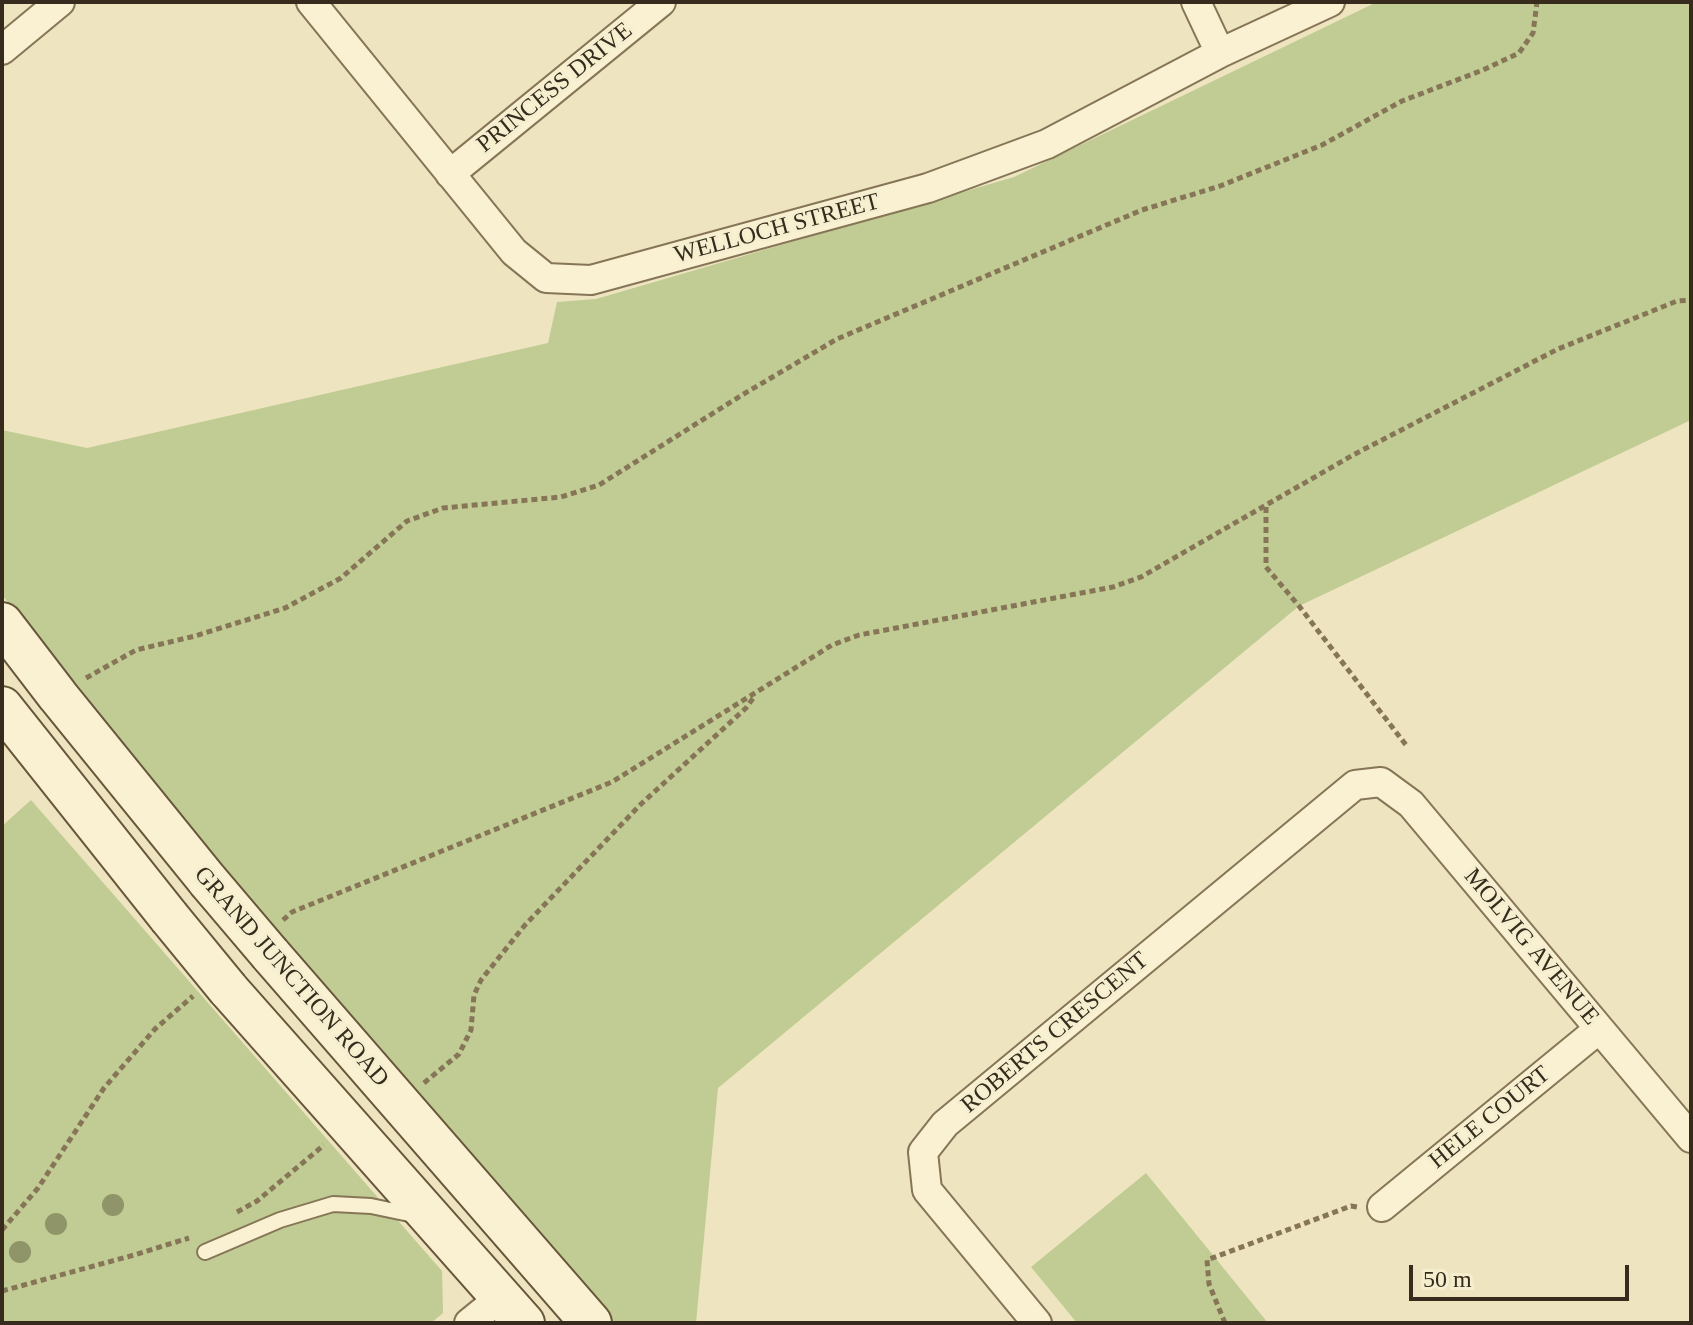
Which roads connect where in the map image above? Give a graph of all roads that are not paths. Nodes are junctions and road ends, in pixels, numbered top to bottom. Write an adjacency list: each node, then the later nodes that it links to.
1 (60, 2): 6 (street)
2 (311, 2): 8 (street, WELLOCH STREET)
3 (661, 2): 8 (street, PRINCESS DRIVE)
4 (1196, 2): 7 (street)
5 (1330, 2): 7 (street, WELLOCH STREET)
6 (2, 50)
7 (1220, 53): 8 (street, WELLOCH STREET)
8 (450, 174)
9 (2, 623): 18 (main road, GRAND JUNCTION ROAD, bridge)
10 (2, 645): 11 (main road)
11 (7, 713): 16 (main road, bridge)
12 (1355, 785): 13 (street, MOLVIG AVENUE); 22 (street, ROBERTS CRESCENT)
13 (1599, 1029): 14 (street, MOLVIG AVENUE); 15 (street, HELE COURT)
14 (1691, 1138)
15 (1382, 1207)
16 (432, 1219): 17 (lane); 19 (main road)
17 (205, 1252)
18 (539, 1264): 19 (main road); 21 (main road, GRAND JUNCTION ROAD)
19 (513, 1310): 20 (street)
20 (469, 1323)
21 (591, 1323)
22 (1037, 1323)

